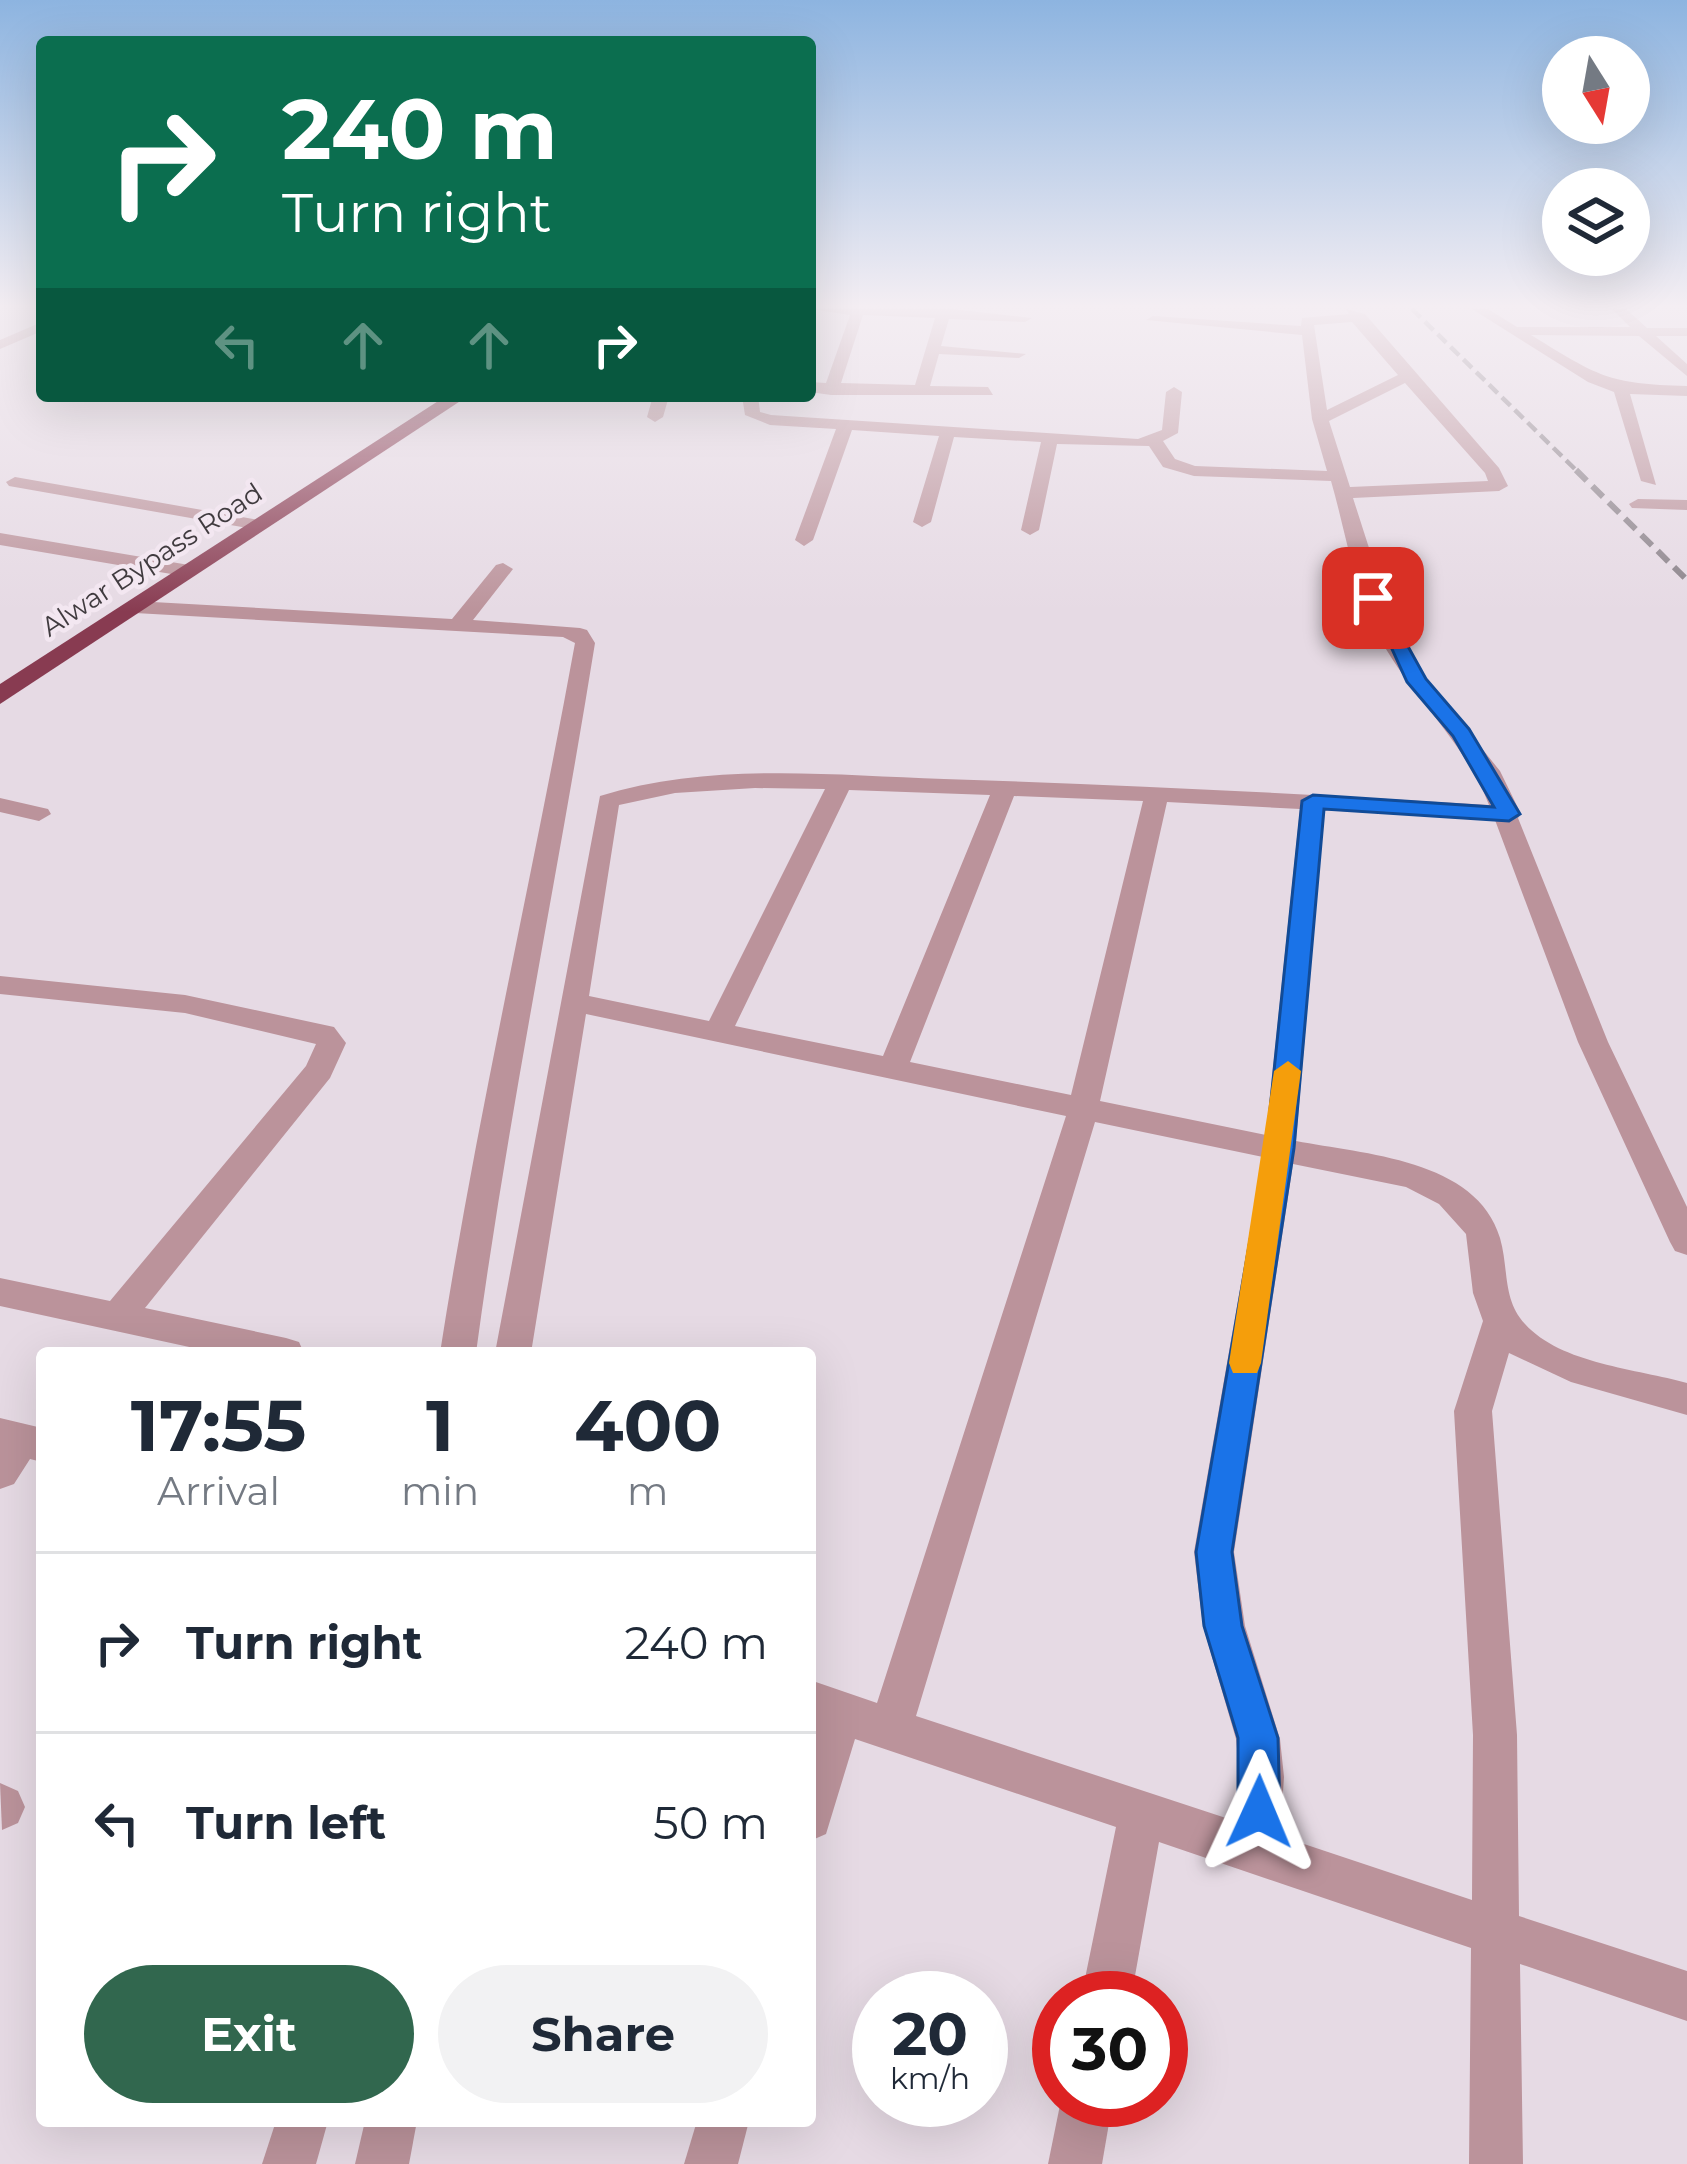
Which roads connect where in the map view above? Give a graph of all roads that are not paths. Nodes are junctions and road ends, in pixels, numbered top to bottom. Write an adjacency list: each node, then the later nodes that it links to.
1 (437, 410): 21 (highway, Alwar Bypass Road)
2 (657, 410): 9 (street)
3 (751, 410): 11 (street)
4 (1172, 410): 14 (street)
5 (1319, 410): 10 (street)
6 (1338, 410): 10 (street)
7 (1436, 410): 17 (street)
8 (1628, 410): 15 (street)
9 (655, 417)
10 (1320, 419): 17 (street)
11 (846, 425): 12 (street); 24 (street)
12 (947, 431): 13 (street); 20 (street)
13 (1050, 437): 14 (street); 22 (street)
14 (1155, 442): 17 (street)
15 (1650, 481)
16 (15, 482): 21 (street)
17 (1339, 485): 36 (street)
18 (1638, 504): 19 (street)
19 (1687, 505)
20 (922, 522)
21 (259, 525): 26 (highway, Alwar Bypass Road)
22 (1030, 530)
23 (0, 539): 26 (street)
24 (804, 541)
25 (503, 568): 28 (street)
26 (189, 571): 27 (highway, Alwar Bypass Road)
27 (135, 607): 28 (street); 29 (highway, Alwar Bypass Road)
28 (458, 625): 48 (street)
29 (0, 696)
30 (841, 783): 31 (street); 38 (street); 39 (street)
31 (1005, 788): 32 (street); 40 (street)
32 (1157, 792): 33 (street); 41 (street)
33 (1313, 801): 36 (street); 42 (street)
34 (0, 805): 35 (street)
35 (39, 814)
36 (1509, 814): 43 (street)
37 (0, 985): 45 (street)
38 (572, 1002): 39 (street); 49 (street)
39 (718, 1031): 40 (street)
40 (895, 1066): 41 (street)
41 (1084, 1106): 42 (street); 52 (street)
42 (1280, 1148): 46 (street); 55 (street)
43 (1687, 1242)
44 (0, 1292): 45 (street)
45 (118, 1317): 47 (street)
46 (1501, 1321): 50 (street); 56 (street)
47 (258, 1347)
48 (459, 1347)
49 (514, 1347)
50 (1687, 1399)
51 (825, 1708): 52 (street); 53 (street)
52 (890, 1730): 54 (street)
53 (816, 1774)
54 (1141, 1816): 55 (street); 57 (street)
55 (1256, 1847): 56 (street)
56 (1497, 1930): 58 (street); 67 (street)
57 (1111, 1971)
58 (1687, 1996)
59 (300, 2127): 63 (street)
60 (390, 2127): 64 (street)
61 (721, 2127): 65 (street)
62 (1082, 2127): 66 (street)
63 (289, 2164)
64 (382, 2164)
65 (711, 2164)
66 (1075, 2164)
67 (1496, 2164)

